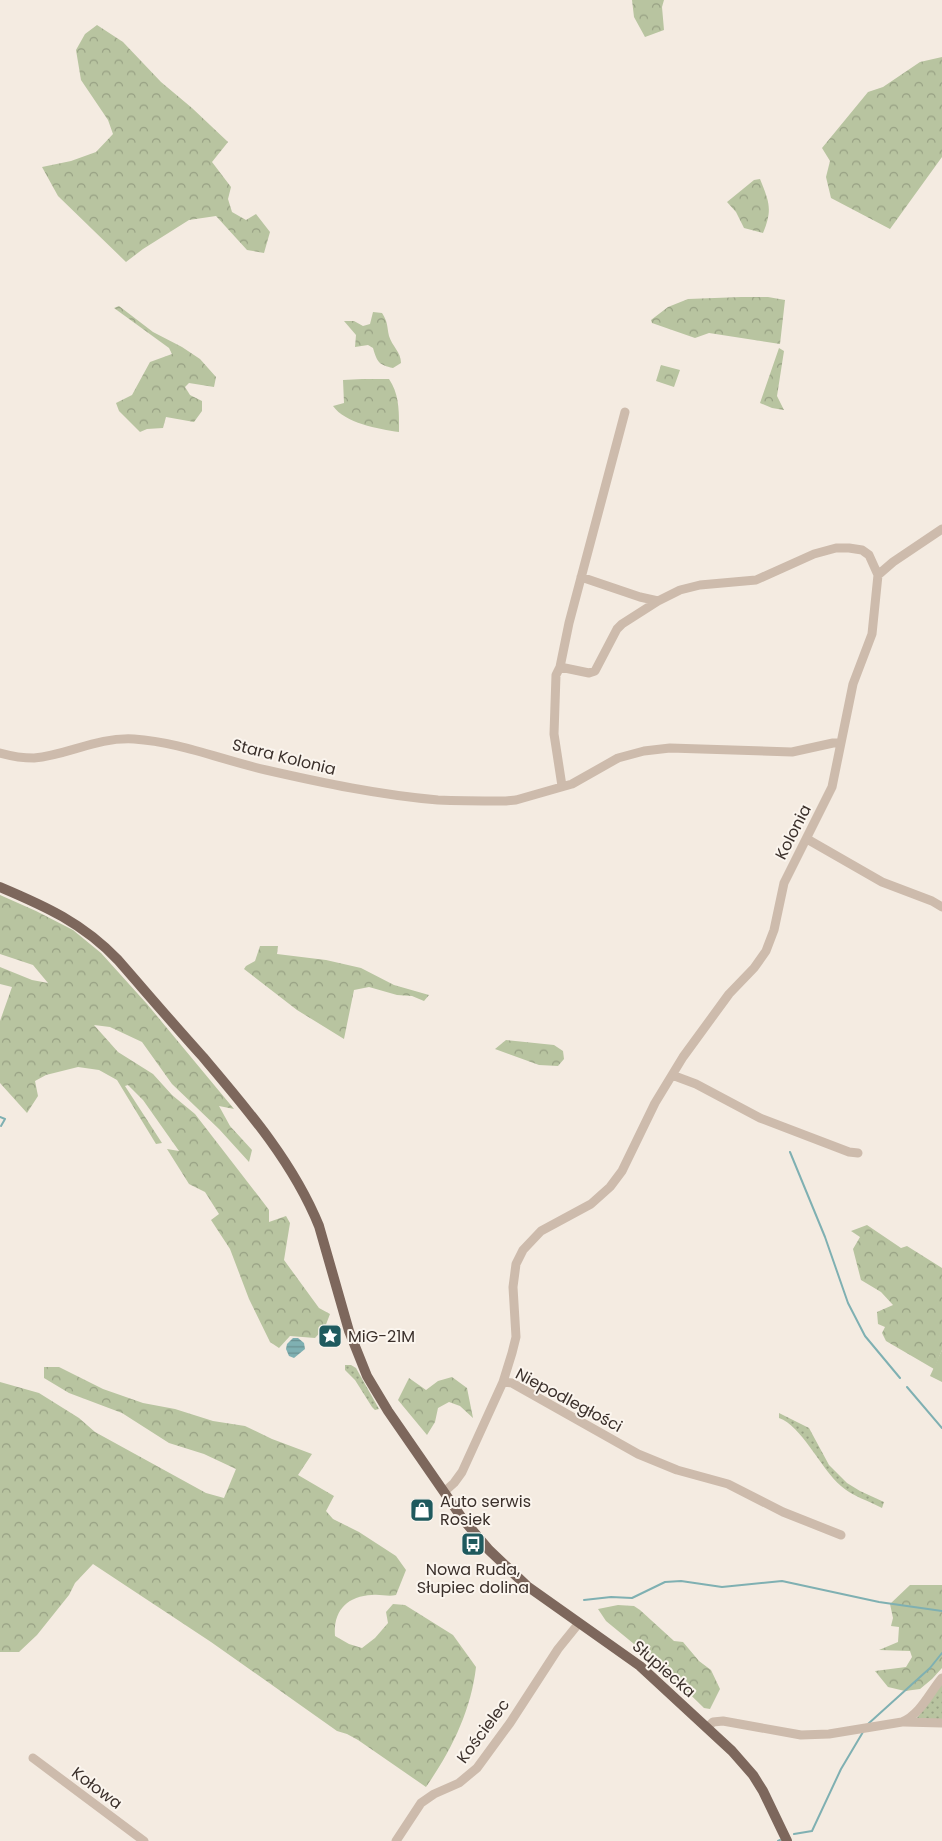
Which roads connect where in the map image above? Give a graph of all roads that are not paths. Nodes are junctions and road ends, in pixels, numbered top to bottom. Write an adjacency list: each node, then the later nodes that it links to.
1 (624, 412): 4 (street)
2 (942, 529): 3 (street)
3 (878, 575): 5 (street); 7 (street, Kolonia)
4 (581, 578): 5 (street); 6 (street)
5 (658, 601): 6 (street)
6 (560, 667): 9 (street)
7 (841, 743): 9 (street, Stara Kolonia); 10 (street, Kolonia)
8 (0, 753): 9 (street, Stara Kolonia)
9 (562, 786)
10 (807, 839): 12 (street); 13 (street, Kolonia)
11 (0, 887): 17 (main road, Słupiecka)
12 (942, 907)
13 (672, 1075): 14 (street, Kolonia); 15 (street)
14 (637, 1141): 16 (street, Niepodległości)
15 (858, 1153)
16 (503, 1382): 17 (street); 18 (street, Niepodległości)
17 (444, 1492): 19 (main road, Słupiecka)
18 (841, 1535)
19 (579, 1623): 23 (main road, Słupiecka); 26 (street, Kościelec)
20 (942, 1678): 21 (street)
21 (902, 1722): 22 (street); 23 (street)
22 (942, 1724)
23 (708, 1727): 27 (main road, Słupiecka)
24 (33, 1758): 25 (street, Kołowa)
25 (144, 1841)
26 (396, 1841)
27 (787, 1841)

